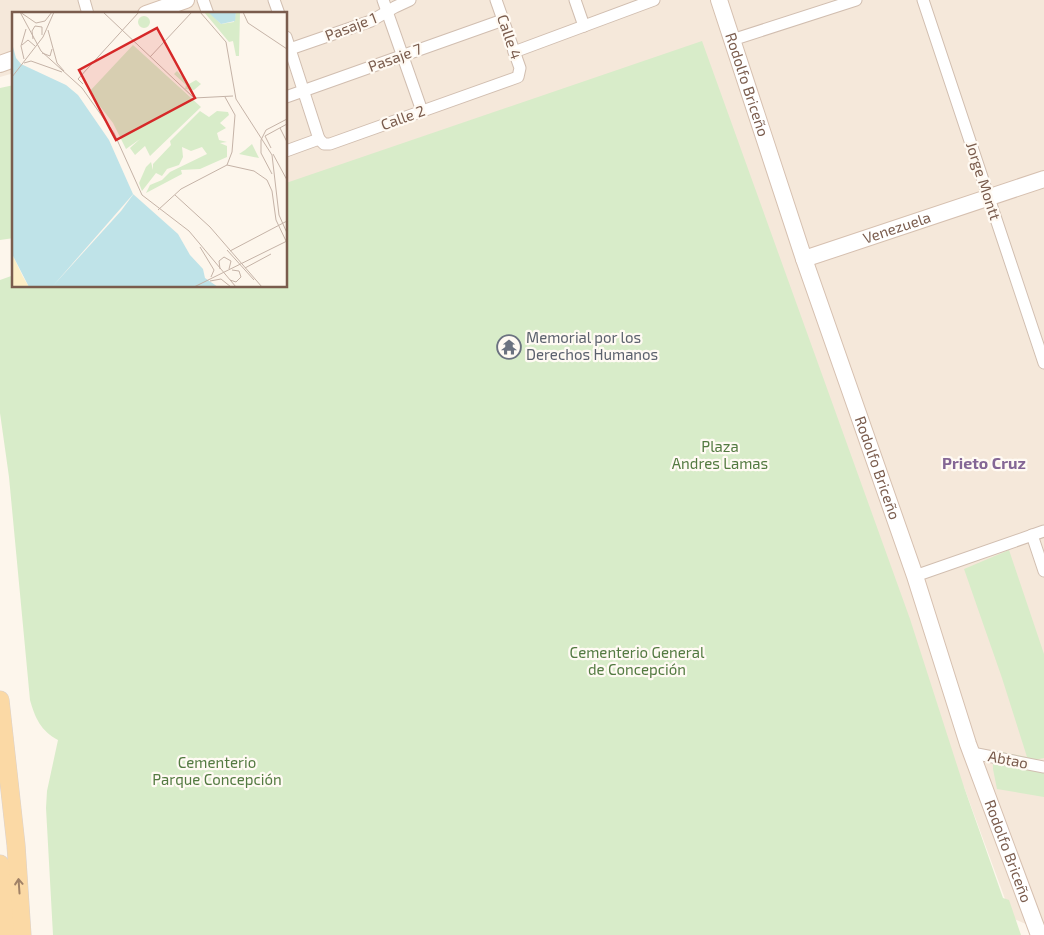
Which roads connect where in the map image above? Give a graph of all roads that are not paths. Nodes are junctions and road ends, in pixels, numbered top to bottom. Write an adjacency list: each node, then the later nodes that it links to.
1 (186, 0): 12 (street)
2 (203, 0): 13 (street)
3 (274, 0): 14 (street)
4 (383, 0): 15 (street)
5 (410, 0): 15 (street, Pasaje 1)
6 (496, 0): 16 (street, Calle 4)
7 (575, 0): 17 (street)
8 (654, 0): 17 (street)
9 (719, 0): 18 (street, Rodolfo Briceño)
10 (856, 0): 18 (street)
11 (923, 0): 32 (street, Jorge Montt)
12 (162, 7)
13 (207, 12)
14 (278, 12)
15 (387, 12): 20 (street, Pasaje 1); 22 (street)
16 (503, 20): 21 (street, Calle 4); 22 (street, Pasaje 7)
17 (584, 26): 21 (street)
18 (732, 40): 33 (street, Rodolfo Briceño)
19 (288, 43): 20 (street)
20 (290, 49): 26 (street)
21 (514, 52): 25 (street, Calle 4)
22 (402, 56): 26 (street, Pasaje 7); 28 (street)
23 (12, 60): 24 (street)
24 (0, 64)
25 (520, 74): 28 (street, Calle 2)
26 (304, 91): 27 (street, Pasaje 7); 29 (street)
27 (288, 96)
28 (422, 111): 29 (street, Calle 2)
29 (319, 139): 30 (street, Calle 2)
30 (288, 150)
31 (1044, 179): 32 (street, Venezuela)
32 (989, 198): 33 (street, Venezuela); 34 (street, Jorge Montt)
33 (804, 259): 38 (street, Rodolfo Briceño)
34 (1044, 363)
35 (1044, 531): 36 (street)
36 (1032, 535): 37 (street); 38 (street)
37 (1044, 571)
38 (915, 576): 40 (street, Rodolfo Briceño)
39 (0, 700): 44 (main road, one-way to 39)
40 (972, 753): 41 (street, Abtao); 45 (street, Rodolfo Briceño)
41 (1044, 767)
42 (0, 864): 43 (main road)
43 (5, 935)
44 (22, 935)
45 (1039, 935)

